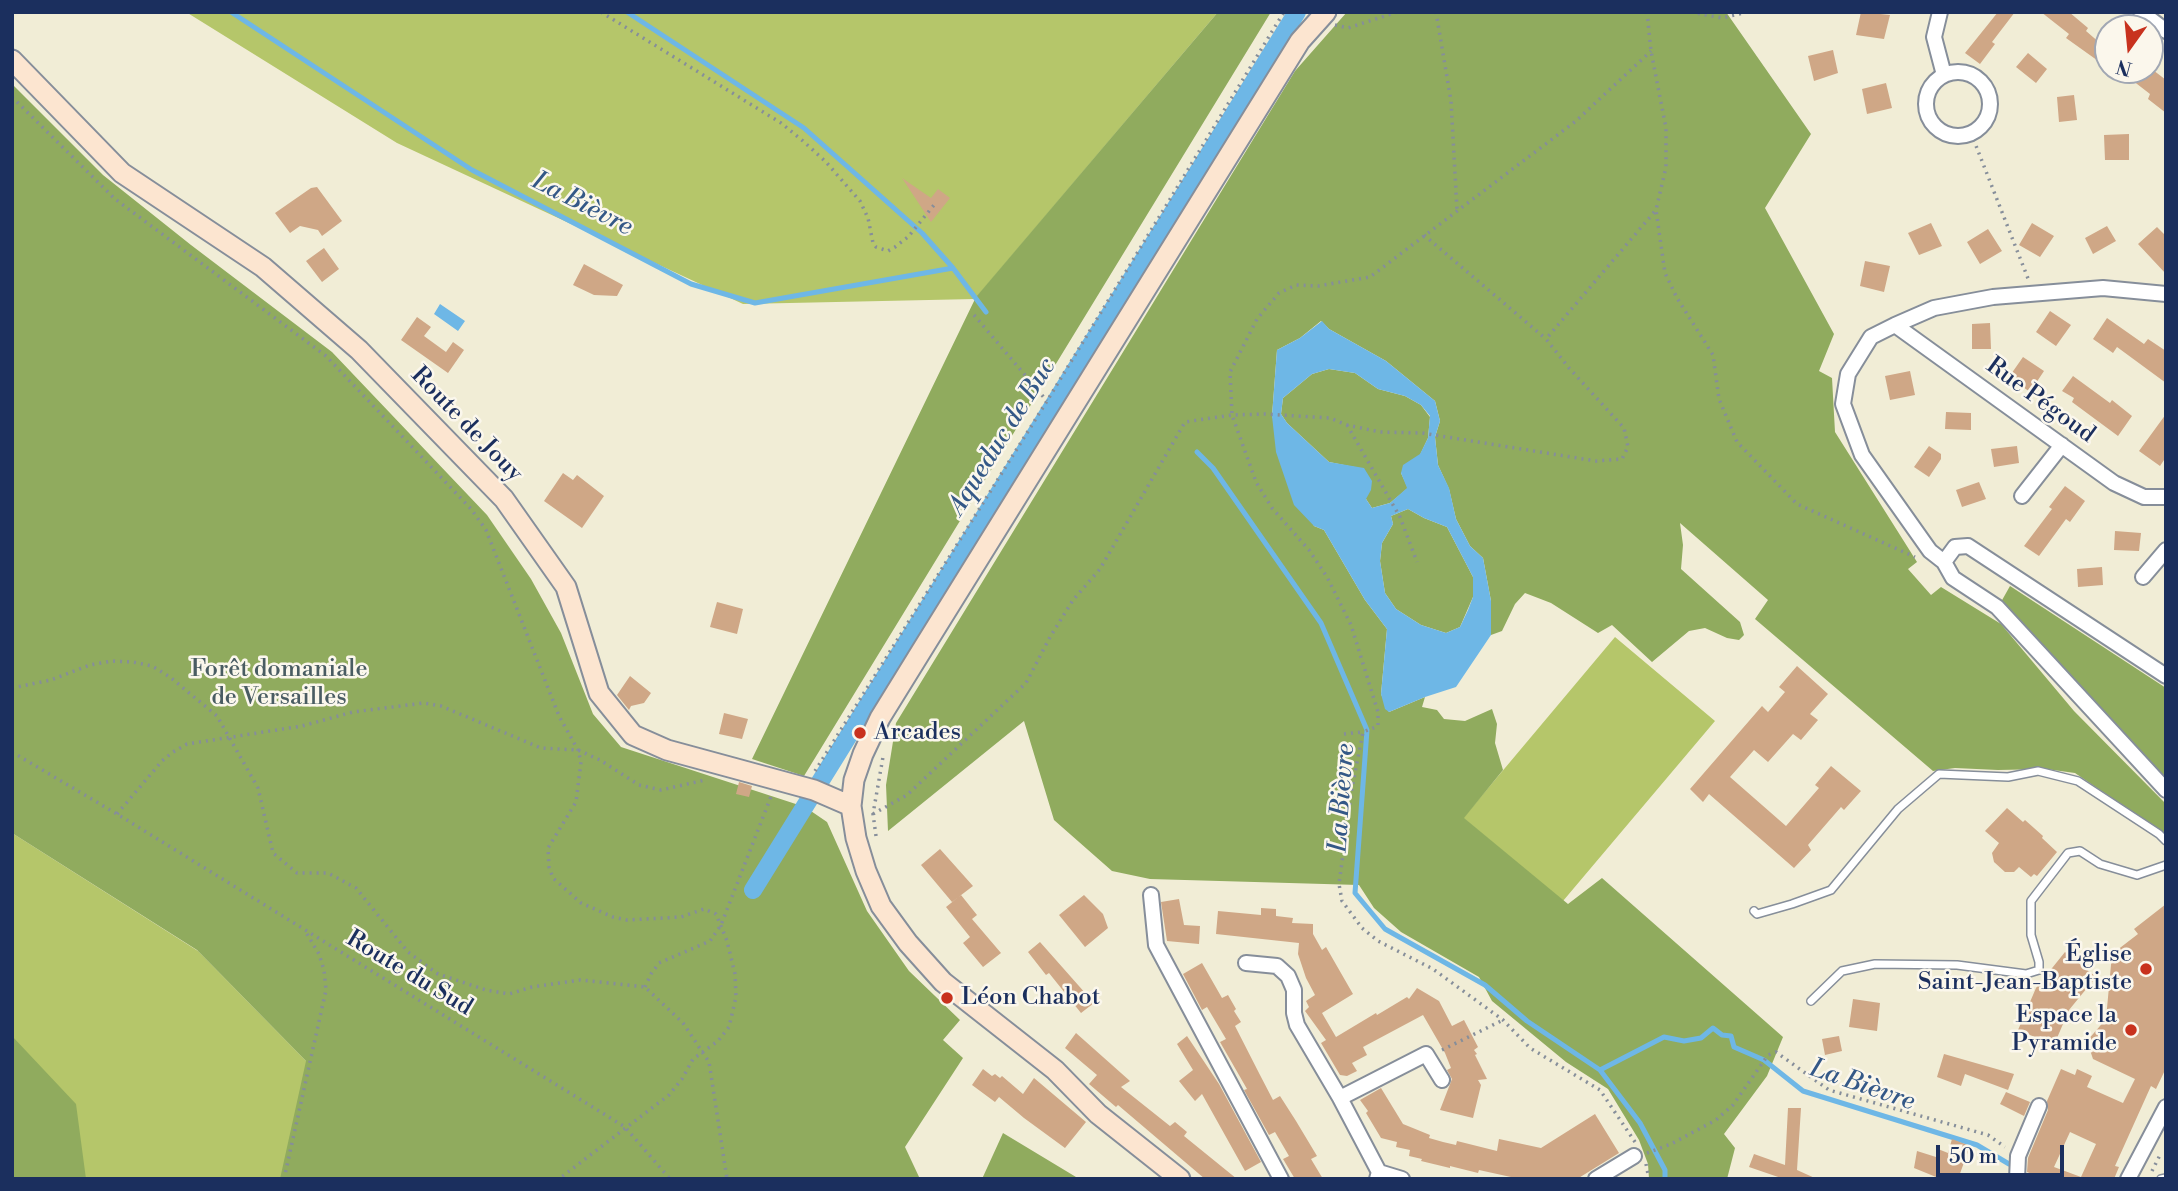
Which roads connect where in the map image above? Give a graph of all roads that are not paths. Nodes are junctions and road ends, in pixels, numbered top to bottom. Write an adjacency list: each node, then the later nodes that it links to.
1 (1940, 12): 6 (street)
2 (2141, 12): 4 (street)
3 (1321, 17): 17 (main road)
4 (2166, 32)
5 (12, 60): 17 (main road, Route de Jouy)
6 (1944, 75): 6 (street)
7 (2166, 294): 8 (street)
8 (1895, 324): 9 (street, Rue Pégoud); 13 (street)
9 (2062, 445): 10 (street); 11 (street, Rue Pégoud)
10 (2022, 496)
11 (2166, 498)
12 (2166, 550): 14 (street)
13 (1944, 562): 15 (street); 16 (street)
14 (2143, 577)
15 (2166, 676)
16 (2166, 790)
17 (851, 806): 31 (main road)
18 (2166, 841): 21 (lane)
19 (2166, 865): 23 (lane)
20 (1152, 895): 32 (street)
21 (1754, 911)
22 (1246, 963): 25 (street)
23 (1811, 1001)
24 (1442, 1080): 25 (street)
25 (1340, 1098): 29 (street)
26 (2039, 1106): 35 (street)
27 (2166, 1107): 36 (street)
28 (1639, 1151): 34 (street)
29 (1378, 1175): 33 (street)
30 (2166, 1178): 37 (lane)
31 (1181, 1179)
32 (1281, 1179)
33 (1402, 1179)
34 (1596, 1179)
35 (2017, 1179)
36 (2128, 1179)
37 (2161, 1179)

